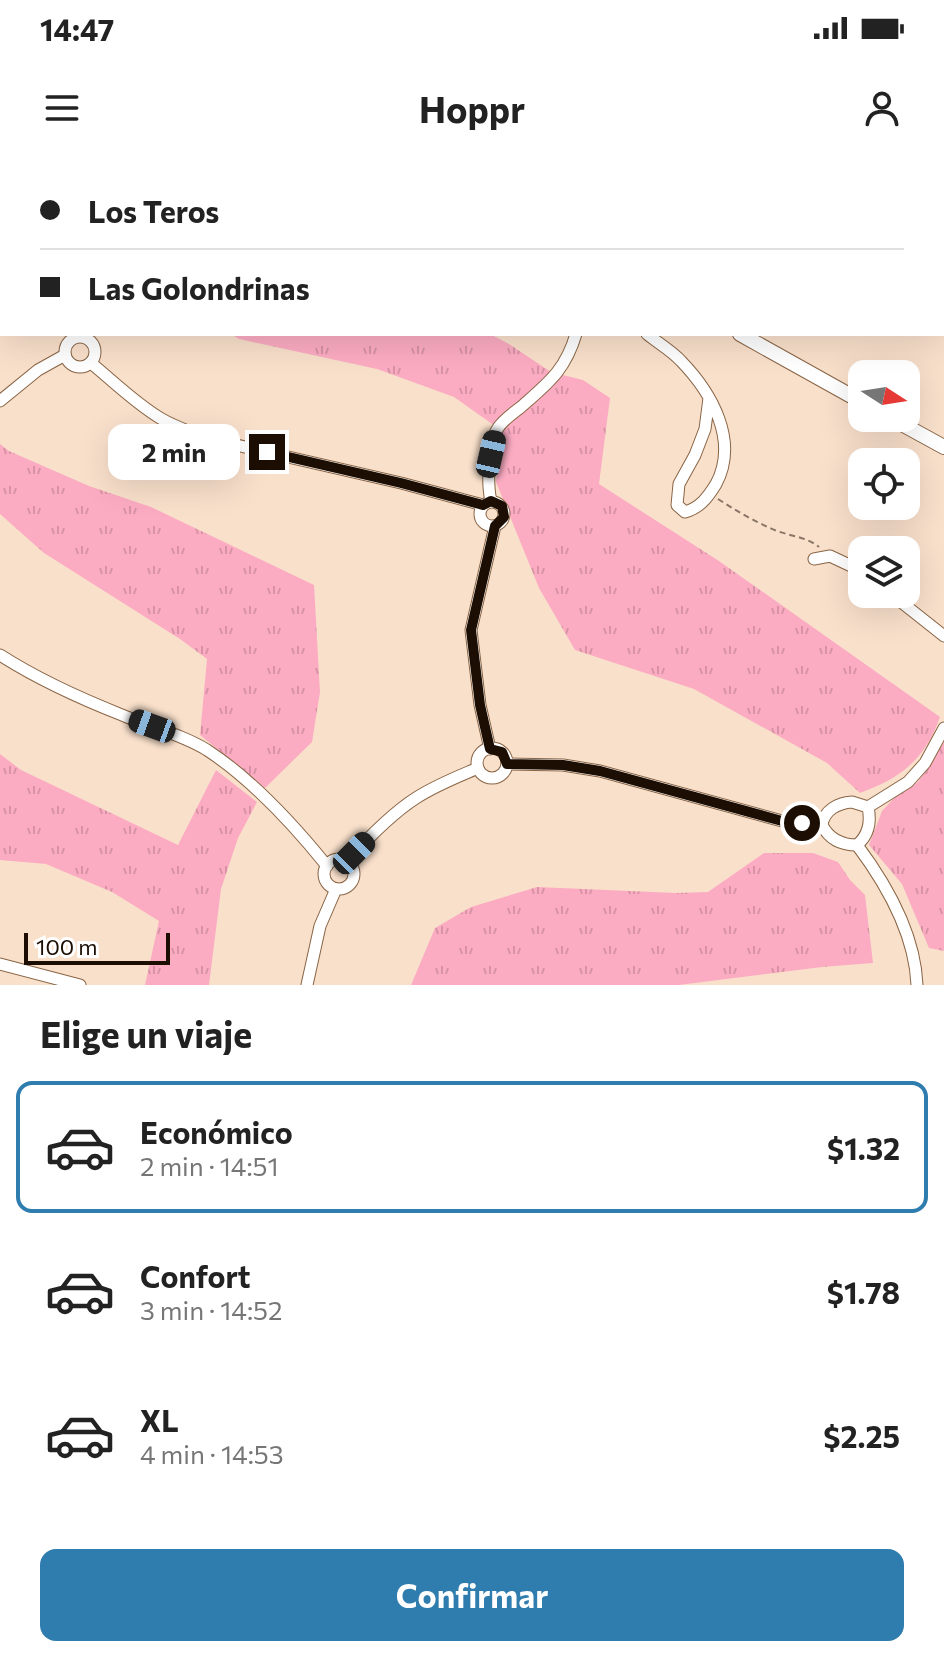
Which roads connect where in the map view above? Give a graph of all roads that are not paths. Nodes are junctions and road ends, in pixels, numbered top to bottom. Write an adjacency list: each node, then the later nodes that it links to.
1 (575, 336): 12 (street)
2 (650, 336): 8 (street)
3 (744, 336): 7 (street)
4 (93, 337): 5 (street); 6 (street)
5 (65, 355): 6 (street); 9 (street)
6 (91, 363): 12 (street)
7 (848, 394)
8 (709, 398): 8 (street)
9 (0, 401)
10 (917, 432): 11 (street)
11 (944, 447)
12 (487, 503): 13 (street); 13 (street)
13 (495, 526): 20 (street)
14 (814, 559): 15 (street)
15 (848, 564)
16 (909, 608): 17 (street)
17 (944, 636)
18 (0, 655): 27 (street)
19 (944, 728): 23 (street)
20 (490, 749): 21 (street); 22 (street)
21 (507, 764): 22 (street); 24 (street)
22 (478, 768): 26 (street)
23 (868, 807): 24 (street); 25 (street)
24 (822, 825): 25 (street)
25 (857, 845): 32 (street)
26 (347, 861): 27 (street); 28 (street)
27 (327, 866): 28 (street)
28 (336, 889): 31 (street)
29 (0, 964): 30 (street)
30 (80, 985)
31 (307, 985)
32 (917, 985)

